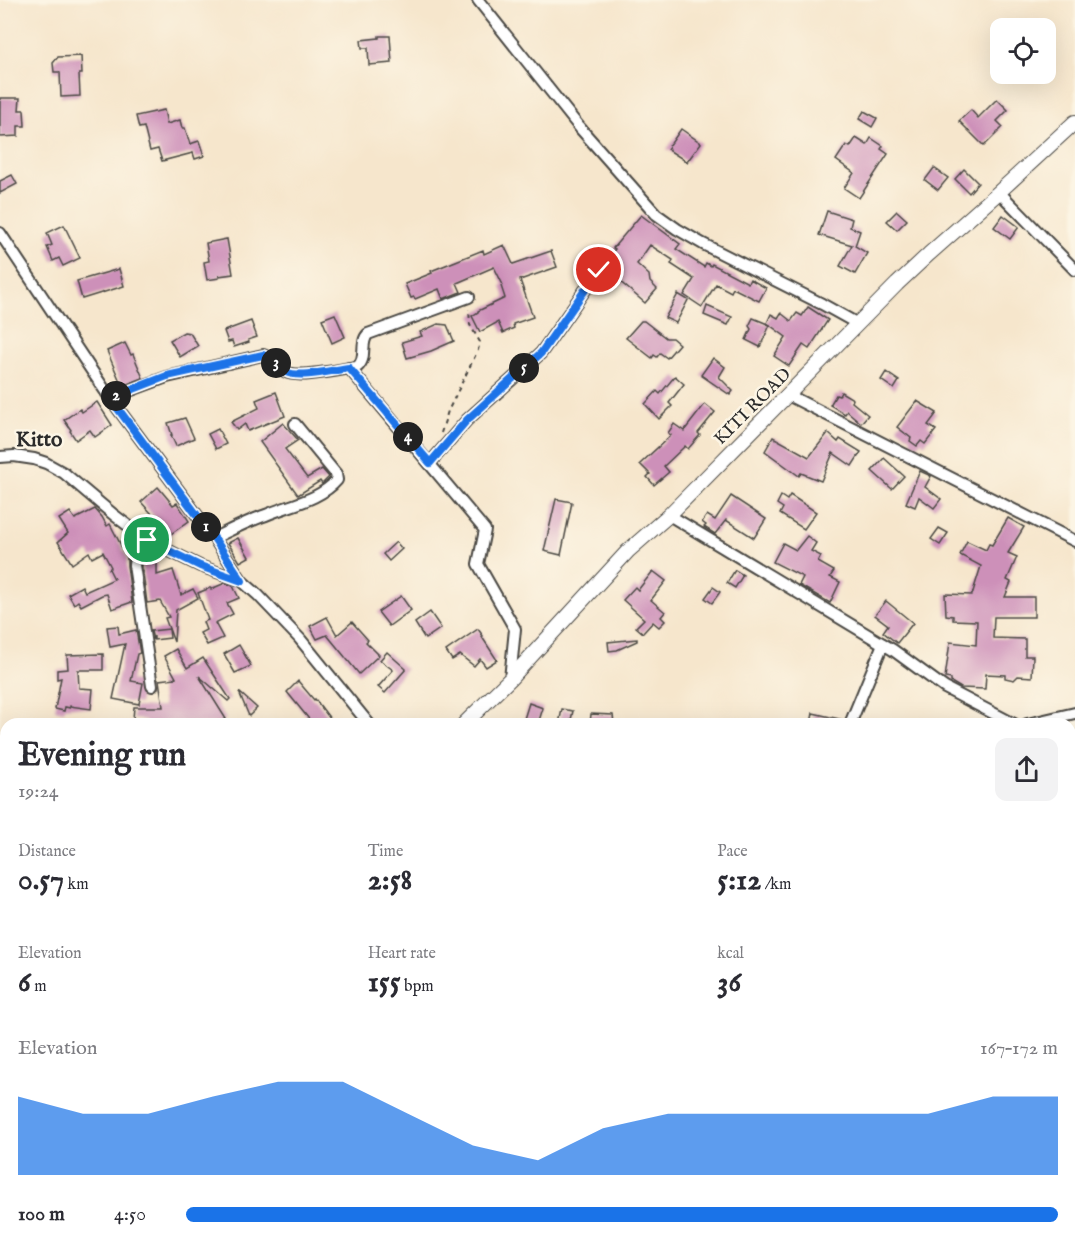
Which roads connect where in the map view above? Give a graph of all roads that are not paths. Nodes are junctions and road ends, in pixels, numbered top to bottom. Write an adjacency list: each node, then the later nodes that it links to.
1 (478, 0): 8 (street)
2 (1075, 122): 3 (street, KITI ROAD)
3 (999, 192): 6 (street); 8 (street, KITI ROAD)
4 (0, 233): 11 (street)
5 (599, 270): 14 (street)
6 (1075, 270)
7 (468, 297): 9 (street)
8 (858, 324): 10 (street, KITI ROAD)
9 (349, 368): 11 (street); 14 (street)
10 (788, 396): 15 (street, KITI ROAD); 18 (street)
11 (110, 398): 16 (street)
12 (295, 424): 16 (street)
13 (0, 457): 17 (street)
14 (430, 463): 21 (street)
15 (669, 515): 20 (street); 21 (street, KITI ROAD)
16 (214, 538): 19 (street)
17 (147, 540): 19 (street); 22 (street)
18 (1075, 541)
19 (242, 581): 24 (street)
20 (883, 644): 26 (street); 27 (street)
21 (510, 679): 25 (street, KITI ROAD)
22 (152, 686)
23 (1075, 713): 28 (street)
24 (364, 718)
25 (470, 718)
26 (852, 718)
27 (1002, 718)
28 (1053, 718)

